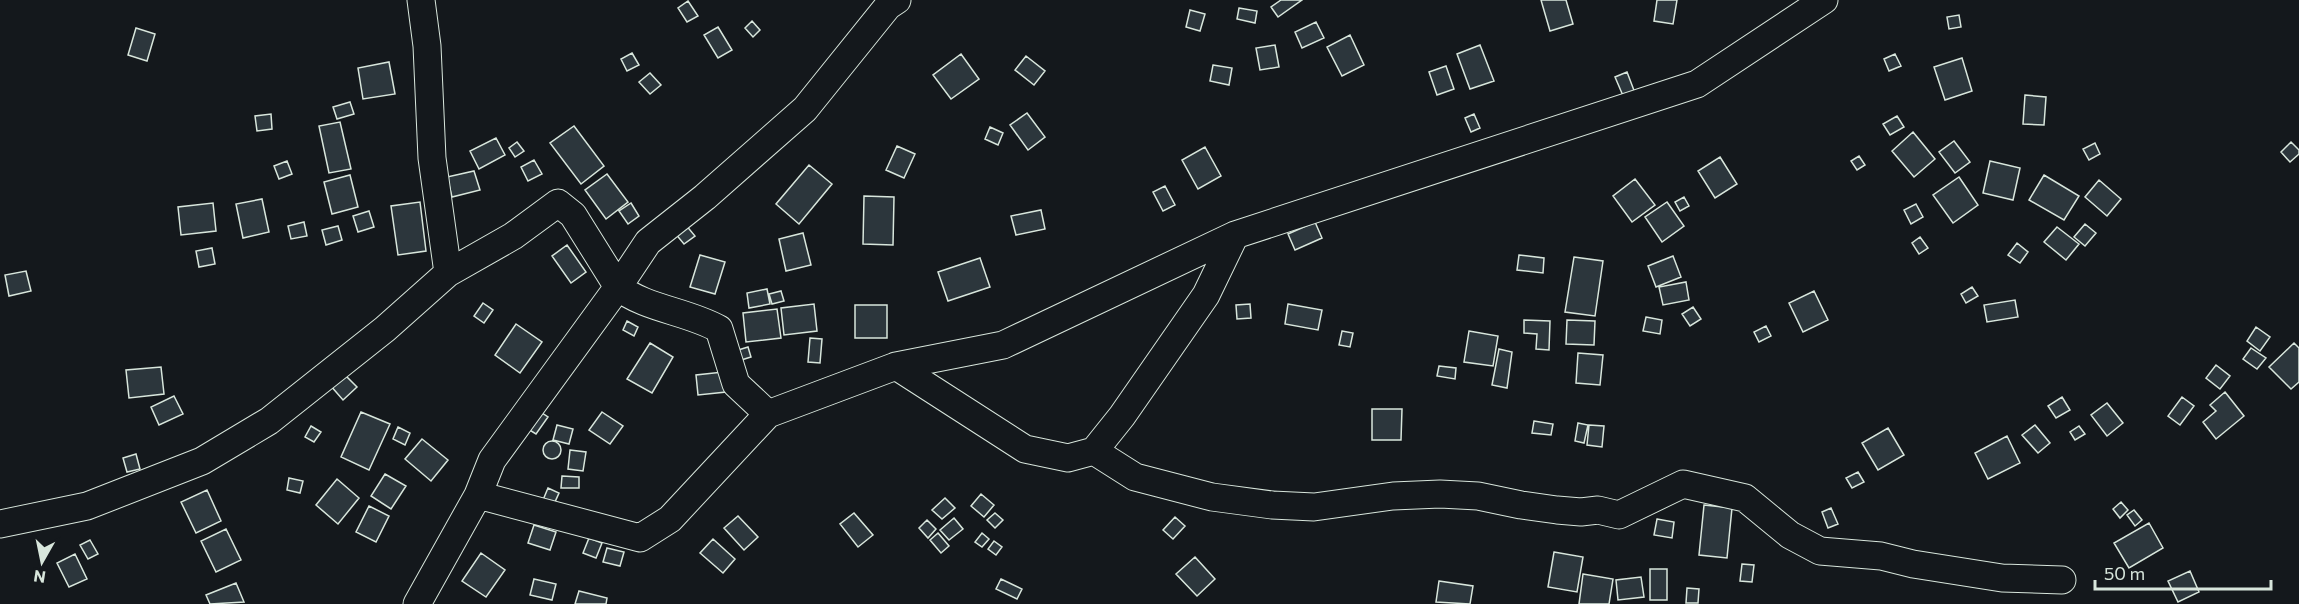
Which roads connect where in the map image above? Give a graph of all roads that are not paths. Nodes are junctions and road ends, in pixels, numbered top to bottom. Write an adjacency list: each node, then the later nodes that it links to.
1 (421, 0): 5 (street)
2 (897, 0): 6 (street)
3 (1824, 0): 4 (street)
4 (1235, 235): 7 (street); 9 (street)
5 (448, 273): 6 (street); 11 (street)
6 (618, 287): 8 (street); 10 (street)
7 (896, 366): 8 (street); 9 (street)
8 (768, 414): 10 (street)
9 (1094, 451): 12 (street)
10 (478, 495): 13 (street)
11 (0, 524)
12 (2062, 580)
13 (417, 604)

